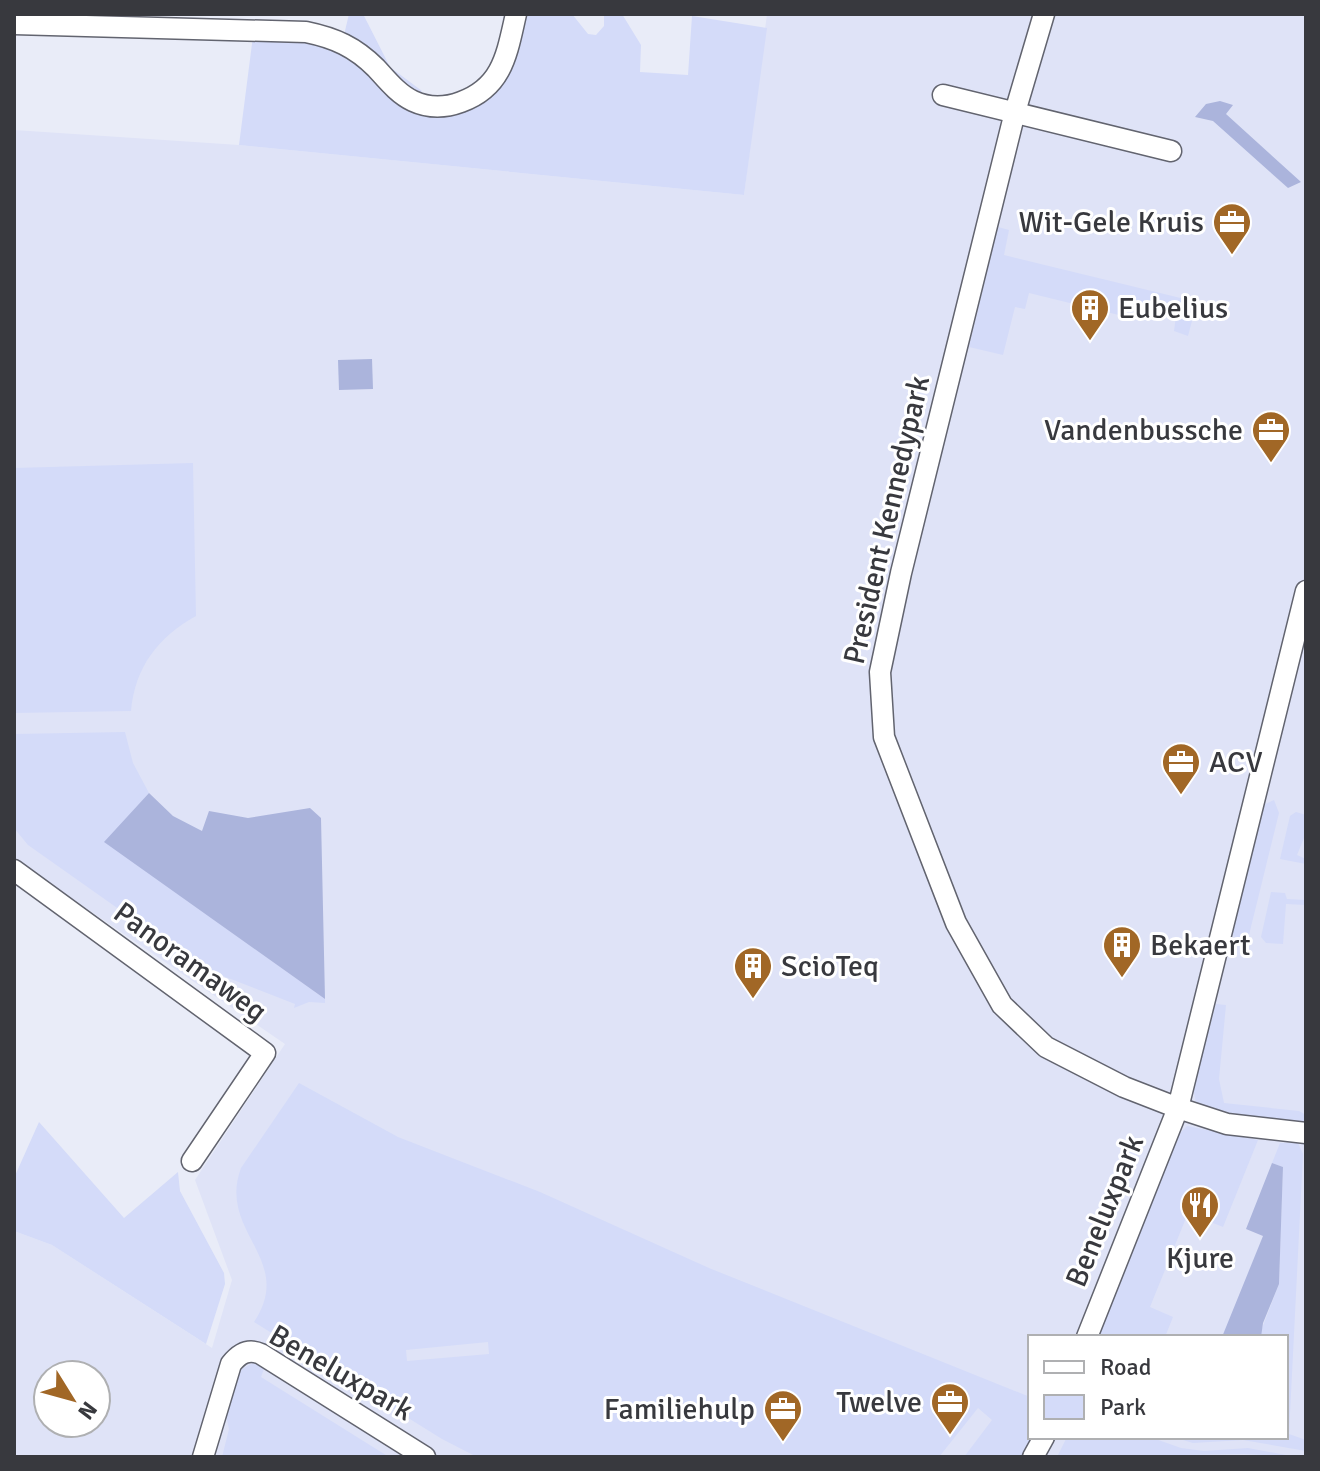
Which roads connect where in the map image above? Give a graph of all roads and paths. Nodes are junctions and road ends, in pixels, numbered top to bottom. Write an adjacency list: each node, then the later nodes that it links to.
1 (516, 14): 3 (street)
2 (1044, 14): 5 (street, President Kennedypark)
3 (14, 24)
4 (943, 95): 5 (street)
5 (1015, 112): 6 (street); 9 (street, President Kennedypark)
6 (1171, 151)
7 (1306, 591): 9 (street)
8 (14, 870): 11 (street, Panoramaweg)
9 (1178, 1108): 10 (street, President Kennedypark); 12 (street, Beneluxpark)
10 (1306, 1133)
11 (192, 1161)
12 (1088, 1335)
13 (1043, 1439): 16 (street)
14 (203, 1457): 15 (street, Beneluxpark)
15 (425, 1457)
16 (1033, 1457)

